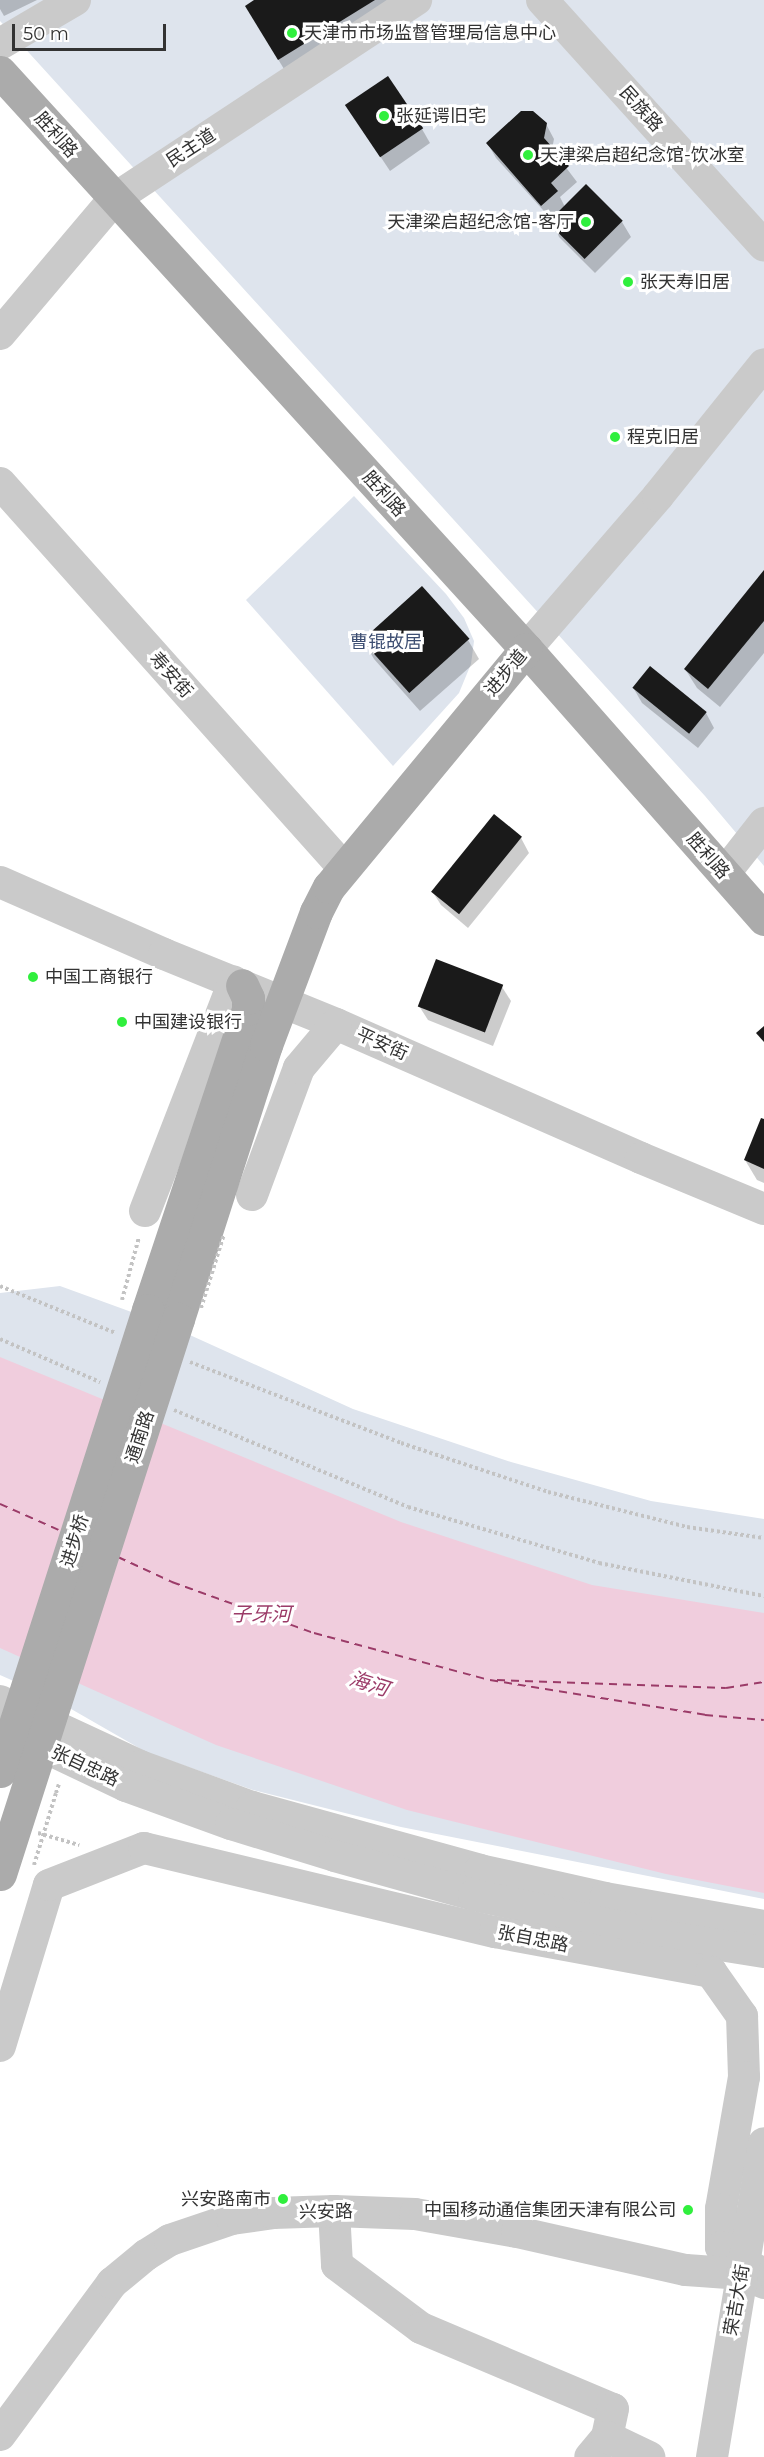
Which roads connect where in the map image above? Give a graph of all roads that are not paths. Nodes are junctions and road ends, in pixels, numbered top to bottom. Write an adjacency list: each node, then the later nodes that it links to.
1 (75, 0): 4 (street)
2 (416, 0): 6 (street, 民主道)
3 (542, 0): 7 (street, 民族路)
4 (0, 44)
5 (0, 72): 6 (main road, 胜利路)
6 (114, 199): 8 (street, 民主道); 11 (main road, 胜利路)
7 (764, 246)
8 (0, 334)
9 (764, 364): 11 (street, 进步道)
10 (0, 483): 13 (street, 寿安街)
11 (526, 649): 13 (main road, 进步道); 14 (main road, 胜利路)
12 (764, 823): 14 (street)
13 (343, 867): 18 (main road, 进步道)
14 (724, 873): 16 (main road, 胜利路)
15 (0, 882): 17 (street, 平安街)
16 (764, 919)
17 (238, 983): 18 (street, 平安街); 22 (street); 23 (main road, 通南路)
18 (282, 1001): 19 (street, 平安街); 23 (main road, 通南路)
19 (336, 1024): 20 (street); 21 (street, 平安街)
20 (252, 1195)
21 (764, 1209)
22 (145, 1211)
23 (163, 1314): 26 (main road, 进步桥, bridge); 27 (main road, 通南路, bridge)
24 (0, 1701): 28 (street, 张自忠路)
25 (0, 1726): 29 (street, 张自忠路)
26 (0, 1771)
27 (0, 1874)
28 (764, 1926)
29 (764, 1952)
30 (0, 2046): 33 (street, 张自忠路)
31 (764, 2143): 33 (street, 荣吉大街)
32 (334, 2211): 33 (street, 兴安路); 34 (street, 兴安路); 35 (street)
33 (758, 2278): 37 (street, 荣吉大街); 38 (street, 荣吉大街)
34 (0, 2435)
35 (599, 2447): 36 (street)
36 (649, 2457)
37 (712, 2457)
38 (724, 2457)

